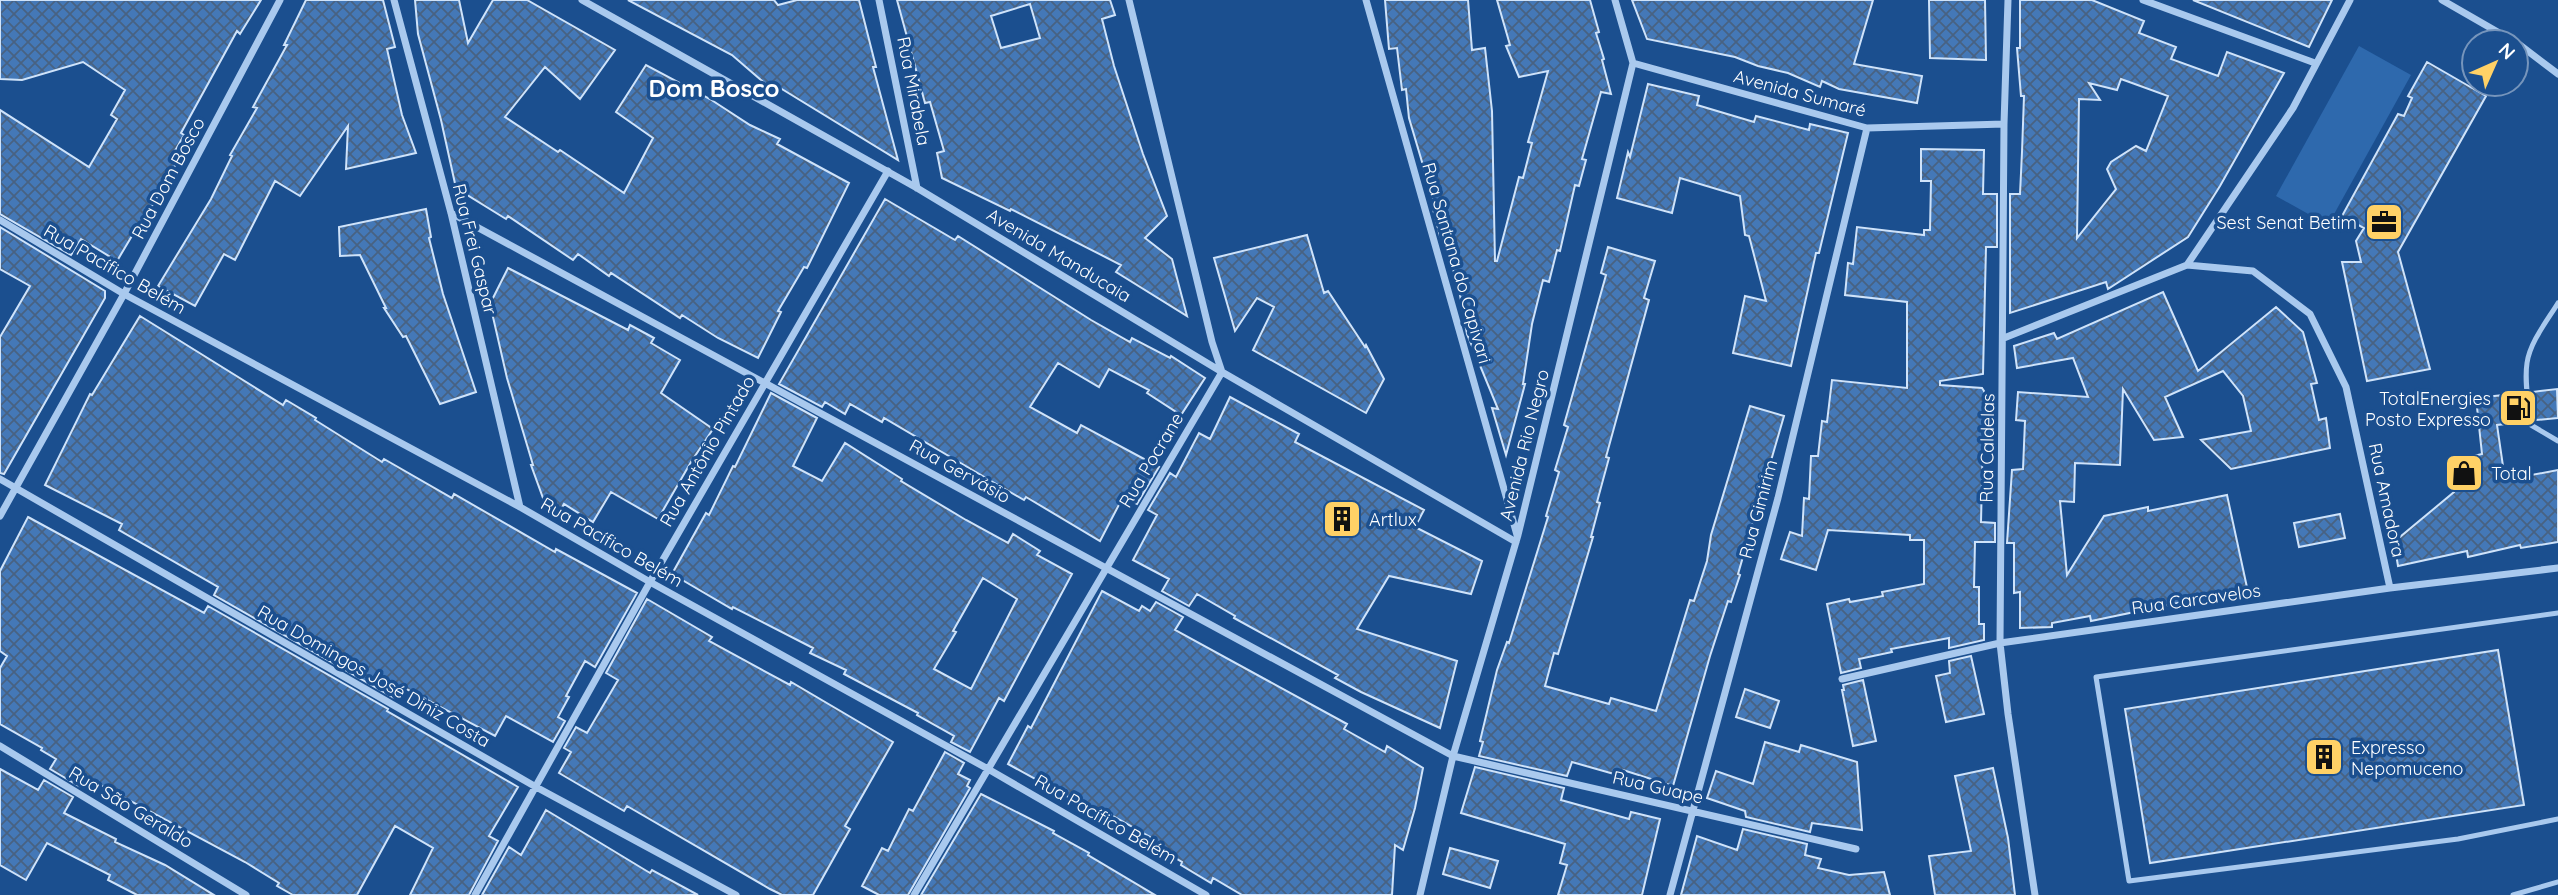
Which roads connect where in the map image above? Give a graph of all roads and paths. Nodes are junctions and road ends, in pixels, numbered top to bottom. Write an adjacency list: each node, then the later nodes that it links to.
1 (280, 0): 24 (street, Rua Dom Bosco)
2 (394, 0): 21 (street, Rua Frei Gaspar)
3 (583, 0): 19 (street, Avenida Manducaia)
4 (879, 0): 20 (street, Rua Mirabela)
5 (1129, 0): 27 (street)
6 (1366, 0): 34 (street, Rua Santana do Capivari)
7 (1615, 0): 14 (street, Avenida Rio Negro)
8 (2008, 0): 17 (street, Rua Caldelas)
9 (2143, 0): 15 (street)
10 (2350, 0): 15 (street)
11 (2442, 0): 12 (street)
12 (2491, 28)
13 (2530, 53): 16 (street)
14 (1633, 62): 18 (street, Avenida Sumaré); 34 (street, Avenida Rio Negro)
15 (2315, 63): 23 (street)
16 (2558, 74)
17 (2004, 124): 18 (street, Avenida Sumaré); 26 (street, Rua Caldelas)
18 (1867, 128): 46 (street, Rua Gimirim)
19 (888, 171): 20 (street, Avenida Manducaia); 28 (street, Rua Antônio Pintado)
20 (918, 188): 27 (street, Avenida Manducaia)
21 (451, 214): 28 (street, Rua Gervásio); 32 (street, Rua Frei Gaspar)
22 (0, 220): 24 (street, Rua Pacífico Belém)
23 (2187, 265): 26 (street); 38 (street, Rua Amadora)
24 (124, 294): 31 (street, Rua Dom Bosco); 32 (street, Rua Pacífico Belém)
25 (2558, 303): 29 (lane)
26 (2004, 338): 40 (street, Rua Caldelas)
27 (1222, 372): 34 (street, Avenida Manducaia); 36 (street, Rua Pocrane)
28 (765, 382): 36 (street, Rua Gervásio); 37 (street, Rua Antônio Pintado)
29 (2558, 441)
30 (0, 479): 31 (street, Rua Domingos José Diniz Costa)
31 (16, 488): 33 (street, Rua Dom Bosco); 45 (street, Rua Domingos José Diniz Costa)
32 (520, 507): 37 (street, Rua Pacífico Belém)
33 (0, 516)
34 (1517, 538): 43 (street, Avenida Rio Negro)
35 (2558, 568): 38 (street, Rua Carcavelos)
36 (1104, 569): 43 (street, Rua Gervásio); 44 (street, Rua Pocrane)
37 (650, 582): 44 (street, Rua Pacífico Belém); 45 (street, Rua Antônio Pintado)
38 (2390, 587): 40 (street, Rua Carcavelos)
39 (2558, 613): 47 (lane)
40 (2000, 643): 41 (street, Rua Carcavelos); 57 (street, Rua Caldelas)
41 (1842, 679)
42 (0, 746): 50 (street, Rua São Geraldo)
43 (1453, 756): 46 (street, Rua Guape); 55 (street, Avenida Rio Negro)
44 (988, 769): 53 (street, Rua Pocrane); 54 (street, Rua Pacífico Belém)
45 (536, 787): 51 (street, Rua Antônio Pintado); 52 (street, Rua Domingos José Diniz Costa)
46 (1691, 811): 48 (street, Rua Guape); 56 (street, Rua Gimirim)
47 (2558, 819)
48 (1856, 849)
49 (2558, 882): 58 (lane)
50 (246, 895)
51 (475, 895)
52 (736, 895)
53 (914, 895)
54 (1206, 895)
55 (1420, 895)
56 (1670, 895)
57 (2035, 895)
58 (2513, 895)

